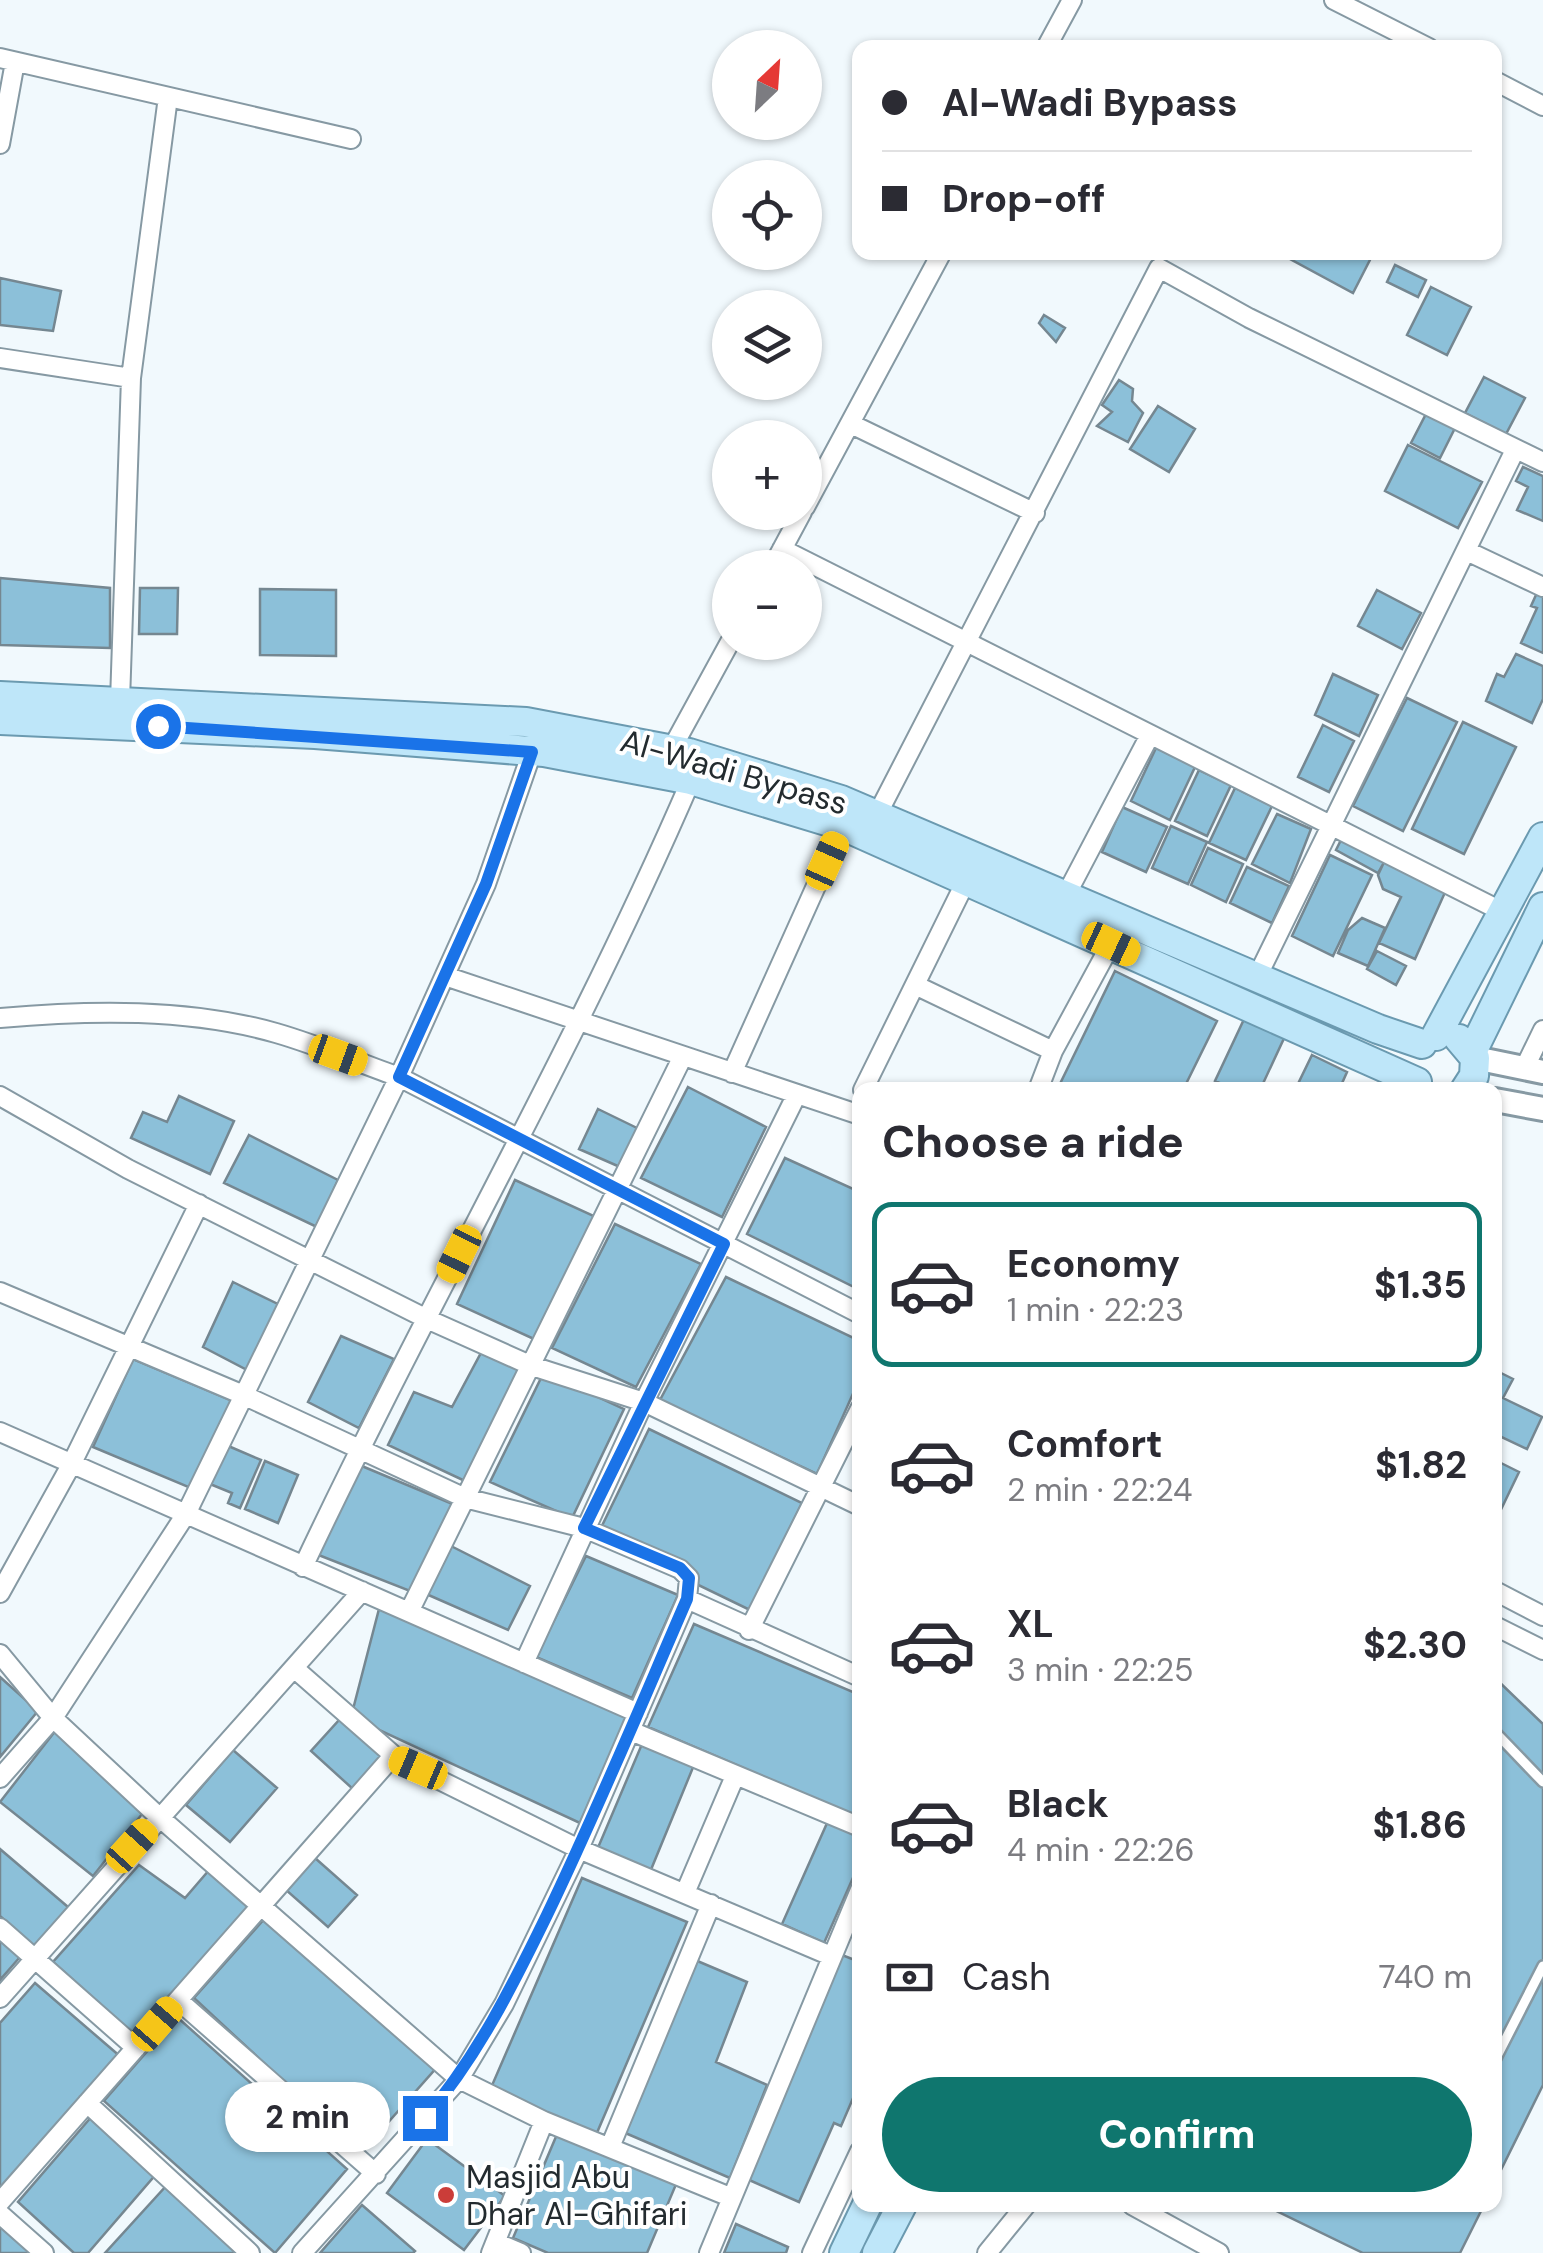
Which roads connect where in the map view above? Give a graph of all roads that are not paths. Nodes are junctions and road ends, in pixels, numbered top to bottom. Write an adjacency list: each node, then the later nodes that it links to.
1 (1072, 0): 3 (street)
2 (1334, 0): 4 (street)
3 (1050, 40)
4 (1412, 40)
5 (7, 60): 7 (street); 10 (street)
6 (1502, 85): 8 (street)
7 (168, 97): 9 (street); 13 (street)
8 (1543, 106)
9 (350, 139)
10 (0, 144)
11 (938, 260): 14 (street)
12 (0, 358): 13 (street)
13 (131, 378): 26 (street)
14 (851, 424): 17 (street); 18 (street)
15 (1515, 450): 16 (street); 18 (street); 21 (street)
16 (1543, 462)
17 (822, 477)
18 (1035, 513): 23 (street)
19 (792, 530): 20 (street)
20 (782, 548): 23 (street)
21 (1469, 552): 22 (street); 35 (street)
22 (1543, 587)
23 (968, 643): 29 (street); 33 (street)
24 (720, 660): 30 (street)
25 (0, 696): 26 (main road, Al-Wadi Bypass)
26 (120, 701): 27 (main road, Al-Wadi Bypass)
27 (266, 719): 28 (main road, Al-Wadi Bypass); 30 (main road, Al-Wadi Bypass); 31 (main road, Al-Wadi Bypass)
28 (0, 720)
29 (1150, 735): 35 (street); 38 (street)
30 (672, 750): 33 (main road, Al-Wadi Bypass)
31 (532, 752): 32 (main road, Al-Wadi Bypass); 42 (street)
32 (692, 780): 34 (main road, Al-Wadi Bypass); 46 (street)
33 (876, 814): 38 (main road, Al-Wadi Bypass)
34 (843, 826): 37 (main road, Al-Wadi Bypass); 54 (street)
35 (1331, 827): 40 (street); 43 (street)
36 (1543, 837): 40 (main road)
37 (967, 879): 41 (main road, Al-Wadi Bypass); 44 (street)
38 (1066, 895): 43 (main road, Al-Wadi Bypass)
39 (1543, 907): 51 (main road)
40 (1505, 913): 48 (main road)
41 (1111, 944): 49 (street); 50 (main road, Al-Wadi Bypass)
42 (445, 976): 46 (street); 55 (street)
43 (1258, 977): 48 (main road, Al-Wadi Bypass)
44 (915, 984): 49 (street); 56 (street)
45 (0, 1018): 55 (street)
46 (580, 1023): 52 (street); 67 (street)
47 (1543, 1030): 53 (street)
48 (1429, 1040): 51 (main road, Al-Wadi Bypass); 60 (main road)
49 (1053, 1051): 57 (street)
50 (1353, 1053): 58 (main road); 59 (main road, Al-Wadi Bypass)
51 (1473, 1055): 53 (main road); 61 (main road)
52 (682, 1056): 54 (street); 68 (street)
53 (1534, 1070)
54 (732, 1073): 62 (street)
55 (399, 1077): 67 (street); 71 (street)
56 (869, 1082)
57 (1041, 1082)
58 (1380, 1082)
59 (1409, 1082)
60 (1419, 1082)
61 (1470, 1082)
62 (797, 1094): 65 (street); 70 (street)
63 (0, 1096): 69 (street)
64 (1502, 1101): 66 (main road)
65 (852, 1102)
66 (1543, 1109)
67 (519, 1138): 68 (street); 74 (street)
68 (620, 1188): 70 (street); 76 (street)
69 (199, 1204): 71 (street); 75 (street)
70 (724, 1244): 73 (street); 78 (street)
71 (311, 1260): 74 (street); 77 (street)
72 (0, 1292): 75 (street)
73 (852, 1310)
74 (427, 1320): 76 (street); 81 (street)
75 (130, 1347): 77 (street); 82 (street)
76 (532, 1366): 78 (street); 84 (street)
77 (241, 1394): 81 (street); 86 (street)
78 (644, 1402): 83 (street); 87 (street)
79 (852, 1427): 83 (street)
80 (0, 1432): 82 (street)
81 (359, 1452): 84 (street); 88 (street)
82 (72, 1465): 86 (street); 90 (street)
83 (824, 1488): 85 (street); 95 (street)
84 (465, 1498): 87 (street); 93 (street)
85 (852, 1502)
86 (186, 1514): 88 (street); 102 (street)
87 (584, 1528): 92 (street); 99 (street)
88 (303, 1566): 89 (street)
89 (362, 1591): 93 (street); 100 (street)
90 (0, 1594)
91 (1502, 1595): 94 (street)
92 (687, 1599): 95 (street); 103 (street)
93 (409, 1612): 99 (street)
94 (1543, 1616)
95 (750, 1630): 101 (street)
96 (1502, 1630): 97 (street)
97 (1543, 1650)
98 (0, 1654): 102 (street)
99 (524, 1663): 103 (street)
100 (294, 1668): 105 (street); 109 (street)
101 (852, 1674)
102 (53, 1718): 107 (street); 109 (street)
103 (634, 1722): 106 (street); 111 (street)
104 (1502, 1739): 108 (lane)
105 (393, 1756): 111 (street); 114 (street)
106 (735, 1776): 110 (street); 112 (street)
107 (0, 1778)
108 (1543, 1782)
109 (158, 1816): 114 (street); 117 (street)
110 (852, 1824)
111 (579, 1850): 112 (street); 124 (street)
112 (685, 1892): 113 (street)
113 (711, 1904): 118 (street); 127 (street)
114 (260, 1908): 121 (street); 124 (street)
115 (852, 1908): 118 (street)
116 (0, 1928): 117 (street)
117 (36, 1956): 120 (street); 123 (street)
118 (831, 1956): 130 (street)
119 (1543, 1966): 122 (lane)
120 (0, 1998)
121 (178, 2000): 123 (street); 129 (street)
122 (1502, 2046)
123 (136, 2048): 125 (street)
124 (459, 2079): 126 (street); 129 (street)
125 (88, 2103): 131 (street); 139 (street)
126 (544, 2122): 127 (street); 137 (street)
127 (610, 2146): 130 (street)
128 (852, 2168): 143 (street)
129 (376, 2174): 140 (street)
130 (730, 2197): 142 (street)
131 (0, 2202)
132 (864, 2212): 144 (main road)
133 (898, 2212): 145 (main road)
134 (1020, 2212): 146 (street)
135 (1145, 2212): 147 (street)
136 (0, 2214): 138 (street)
137 (494, 2248): 141 (street)
138 (44, 2253)
139 (250, 2253)
140 (302, 2253)
141 (521, 2253)
142 (709, 2253)
143 (812, 2253)
144 (844, 2253)
145 (878, 2253)
146 (987, 2253)
147 (1219, 2253)

